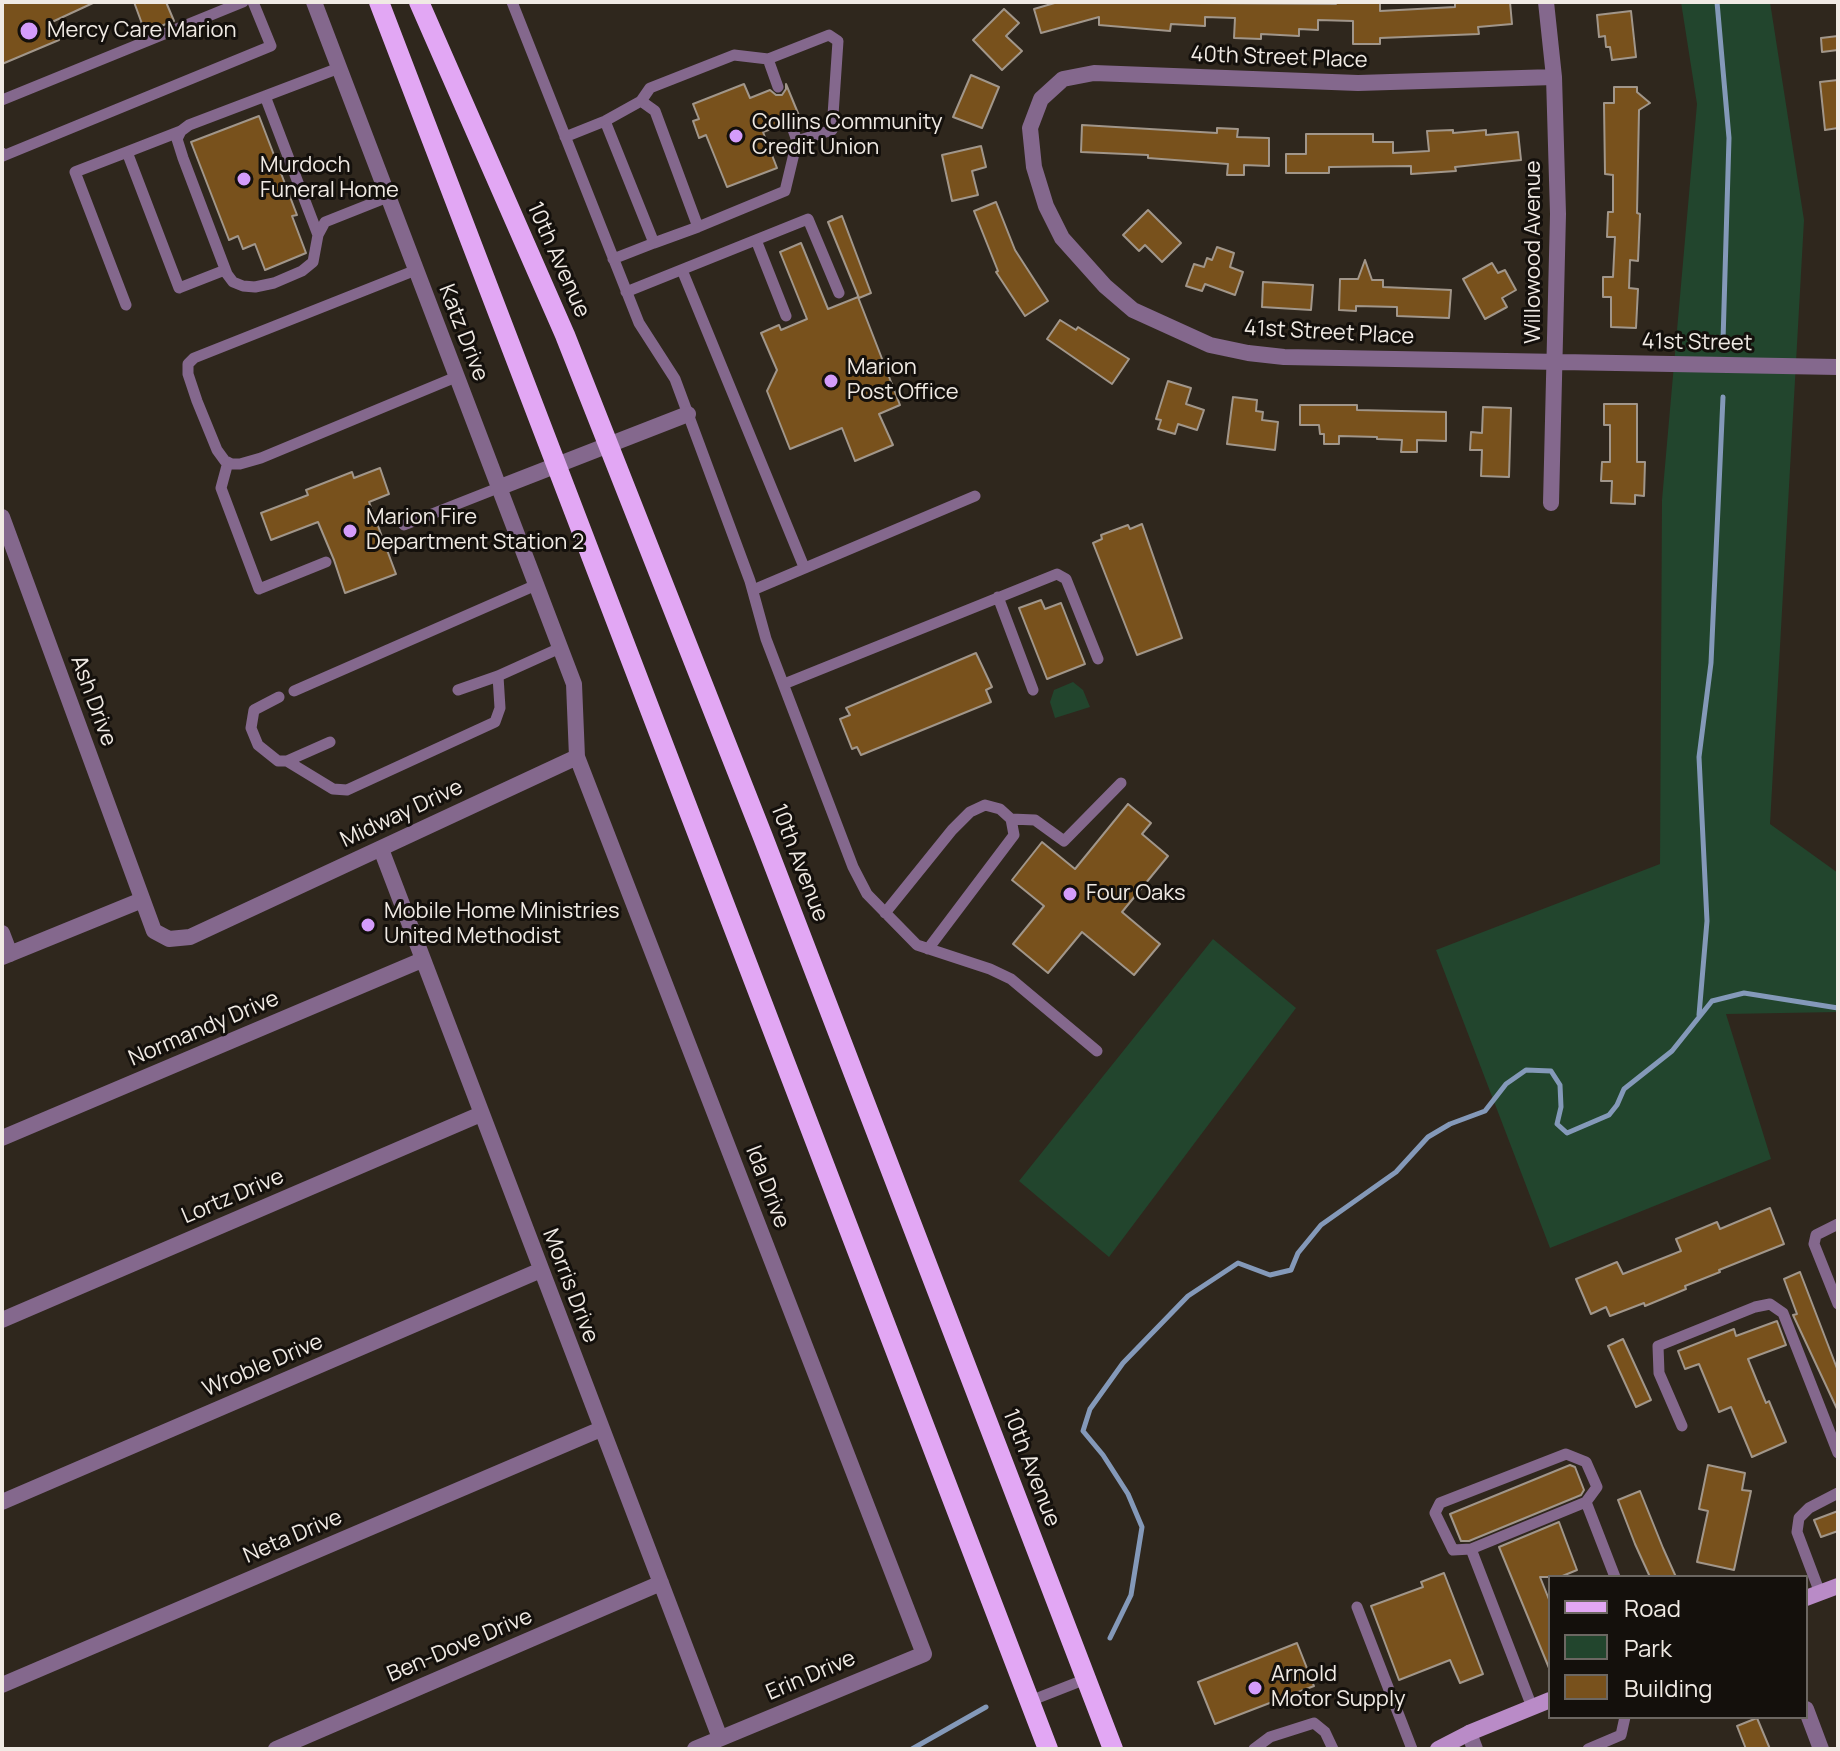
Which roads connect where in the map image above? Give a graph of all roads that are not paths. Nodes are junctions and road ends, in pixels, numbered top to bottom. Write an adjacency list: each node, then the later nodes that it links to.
1 (243, 2): 13 (lane)
2 (253, 2): 22 (lane)
3 (314, 2): 9 (street, Katz Drive)
4 (379, 2): 42 (main road)
5 (419, 2): 40 (main road, 10th Avenue)
6 (512, 2): 19 (lane)
7 (1546, 2): 10 (street, Willowood Avenue)
8 (768, 59): 11 (lane); 14 (lane); 20 (lane)
9 (339, 68): 12 (lane); 23 (street, Katz Drive)
10 (1554, 77): 17 (street, 40th Street Place); 36 (street, Willowood Avenue)
11 (778, 87)
12 (265, 96): 18 (lane); 25 (lane)
13 (2, 100)
14 (641, 101): 15 (lane); 24 (lane)
15 (605, 121): 19 (lane); 27 (lane)
16 (790, 121): 20 (lane)
17 (1030, 128): 36 (street, 41st Street Place)
18 (181, 131): 21 (lane); 29 (lane)
19 (565, 137): 28 (lane)
20 (797, 141): 24 (lane)
21 (127, 152): 29 (lane); 34 (lane)
22 (2, 153)
23 (388, 197): 25 (lane); 30 (street, Katz Drive)
24 (698, 227): 27 (lane)
25 (318, 235): 29 (lane)
26 (756, 240): 31 (lane); 33 (lane); 35 (lane)
27 (654, 243): 28 (lane)
28 (613, 259): 32 (lane)
29 (225, 270)
30 (416, 270): 38 (street, Katz Drive); 41 (lane)
31 (682, 270): 32 (lane); 49 (lane)
32 (626, 292): 39 (lane)
33 (839, 293)
34 (126, 305)
35 (786, 316)
36 (1556, 363): 37 (street, 41st Street); 45 (street, Willowood Avenue)
37 (1838, 367)
38 (456, 377): 41 (lane); 43 (street, Katz Drive)
39 (688, 414): 40 (street); 51 (lane)
40 (608, 445): 42 (street); 95 (main road, 10th Avenue)
41 (228, 462): 48 (lane)
42 (558, 465): 43 (street); 97 (main road)
43 (498, 488): 47 (lane); 50 (street)
44 (975, 496): 49 (lane)
45 (1551, 503)
46 (2, 517): 67 (street, Ash Drive)
47 (404, 525)
48 (326, 562)
49 (804, 567): 51 (lane)
50 (536, 585): 53 (street); 59 (lane)
51 (753, 590): 56 (lane)
52 (998, 597): 54 (lane); 56 (lane); 58 (lane)
53 (560, 648): 55 (lane); 62 (street)
54 (1098, 659)
55 (498, 676): 57 (lane); 63 (lane)
56 (784, 684): 68 (lane)
57 (458, 690)
58 (1033, 690)
59 (294, 691)
60 (279, 697): 63 (lane)
61 (330, 742): 63 (lane)
62 (577, 757): 66 (street, Midway Drive); 94 (street, Ida Drive)
63 (287, 761)
64 (1121, 783): 65 (lane)
65 (1011, 819): 68 (lane); 70 (lane)
66 (381, 849): 67 (street, Midway Drive); 72 (street, Morris Drive)
67 (142, 900): 71 (street)
68 (885, 913): 70 (lane)
69 (2, 933): 71 (street)
70 (928, 949): 73 (lane)
71 (6, 956)
72 (422, 960): 74 (street, Morris Drive); 75 (street, Normandy Drive)
73 (1097, 1051)
74 (481, 1114): 77 (street, Morris Drive); 79 (street, Lortz Drive)
75 (2, 1138)
76 (1838, 1224): 78 (lane)
77 (541, 1270): 81 (street, Morris Drive); 84 (street, Wroble Drive)
78 (1838, 1304)
79 (2, 1320)
80 (1682, 1426): 82 (lane)
81 (601, 1429): 90 (street, Morris Drive); 96 (street, Neta Drive)
82 (1838, 1453)
83 (1838, 1493): 89 (lane)
84 (2, 1502)
85 (1586, 1502): 86 (lane); 86 (lane); 87 (lane)
86 (1471, 1549): 99 (lane)
87 (1614, 1575)
88 (1808, 1575): 92 (lane)
89 (1808, 1575)
90 (661, 1583): 102 (street, Morris Drive); 104 (street, Ben-Dove Drive)
91 (1838, 1586): 92 (street)
92 (1813, 1595)
93 (1357, 1607): 110 (lane)
94 (916, 1634): 102 (street, Erin Drive)
95 (1086, 1679): 97 (lane); 107 (main road, 10th Avenue)
96 (2, 1685)
97 (1030, 1701): 106 (main road)
98 (1548, 1701): 99 (street)
99 (1532, 1707): 103 (street)
100 (1808, 1714): 113 (street)
101 (1625, 1719): 112 (lane)
102 (720, 1738): 105 (street, Erin Drive)
103 (1472, 1741): 111 (street)
104 (276, 1749)
105 (695, 1749)
106 (1048, 1749)
107 (1113, 1749)
108 (1254, 1749): 109 (lane)
109 (1333, 1749)
110 (1412, 1749)
111 (1438, 1749)
112 (1588, 1749)
113 (1821, 1749)

